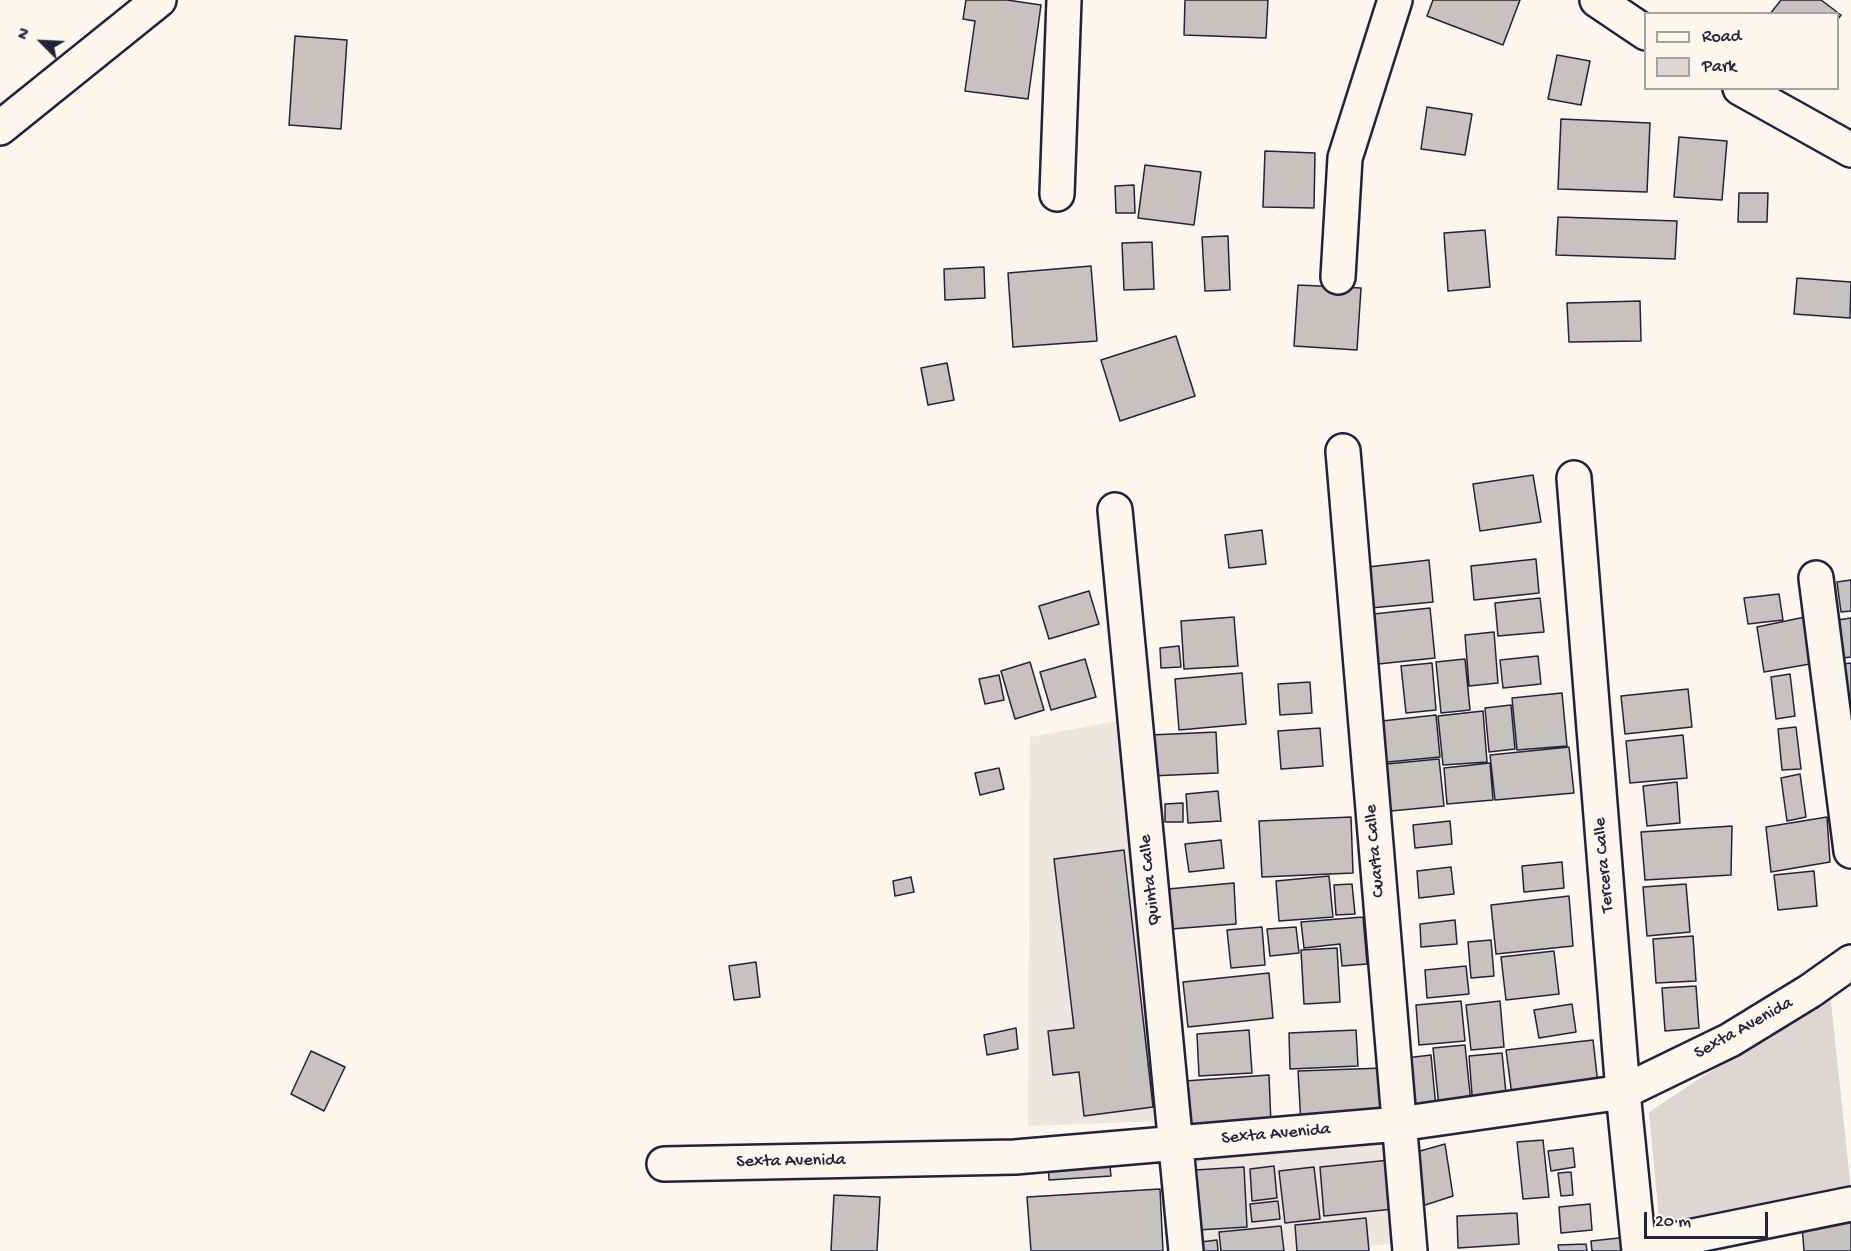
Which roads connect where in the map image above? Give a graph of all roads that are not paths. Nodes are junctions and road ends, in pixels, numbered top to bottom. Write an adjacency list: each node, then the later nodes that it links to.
1 (159, 0): 7 (street)
2 (1064, 0): 9 (street)
3 (1395, 0): 10 (street)
4 (1597, 0): 5 (street)
5 (1644, 32)
6 (1744, 90): 8 (street)
7 (0, 128)
8 (1851, 150)
9 (1057, 194)
10 (1338, 277)
11 (1343, 451): 18 (street, Cuarta Calle)
12 (1574, 478): 17 (street, Tercera Calle)
13 (1115, 510): 19 (street, Quinta Calle)
14 (1816, 578): 15 (street)
15 (1851, 852)
16 (1851, 962): 17 (street, Sexta Avenida)
17 (1623, 1092): 18 (street, Sexta Avenida); 22 (street, Tercera Calle)
18 (1399, 1124): 19 (street, Sexta Avenida); 24 (street, Cuarta Calle)
19 (1176, 1143): 20 (street, Sexta Avenida); 23 (street, Quinta Calle)
20 (664, 1164)
21 (1851, 1204): 22 (street)
22 (1639, 1249)
23 (1186, 1251)
24 (1410, 1251)

